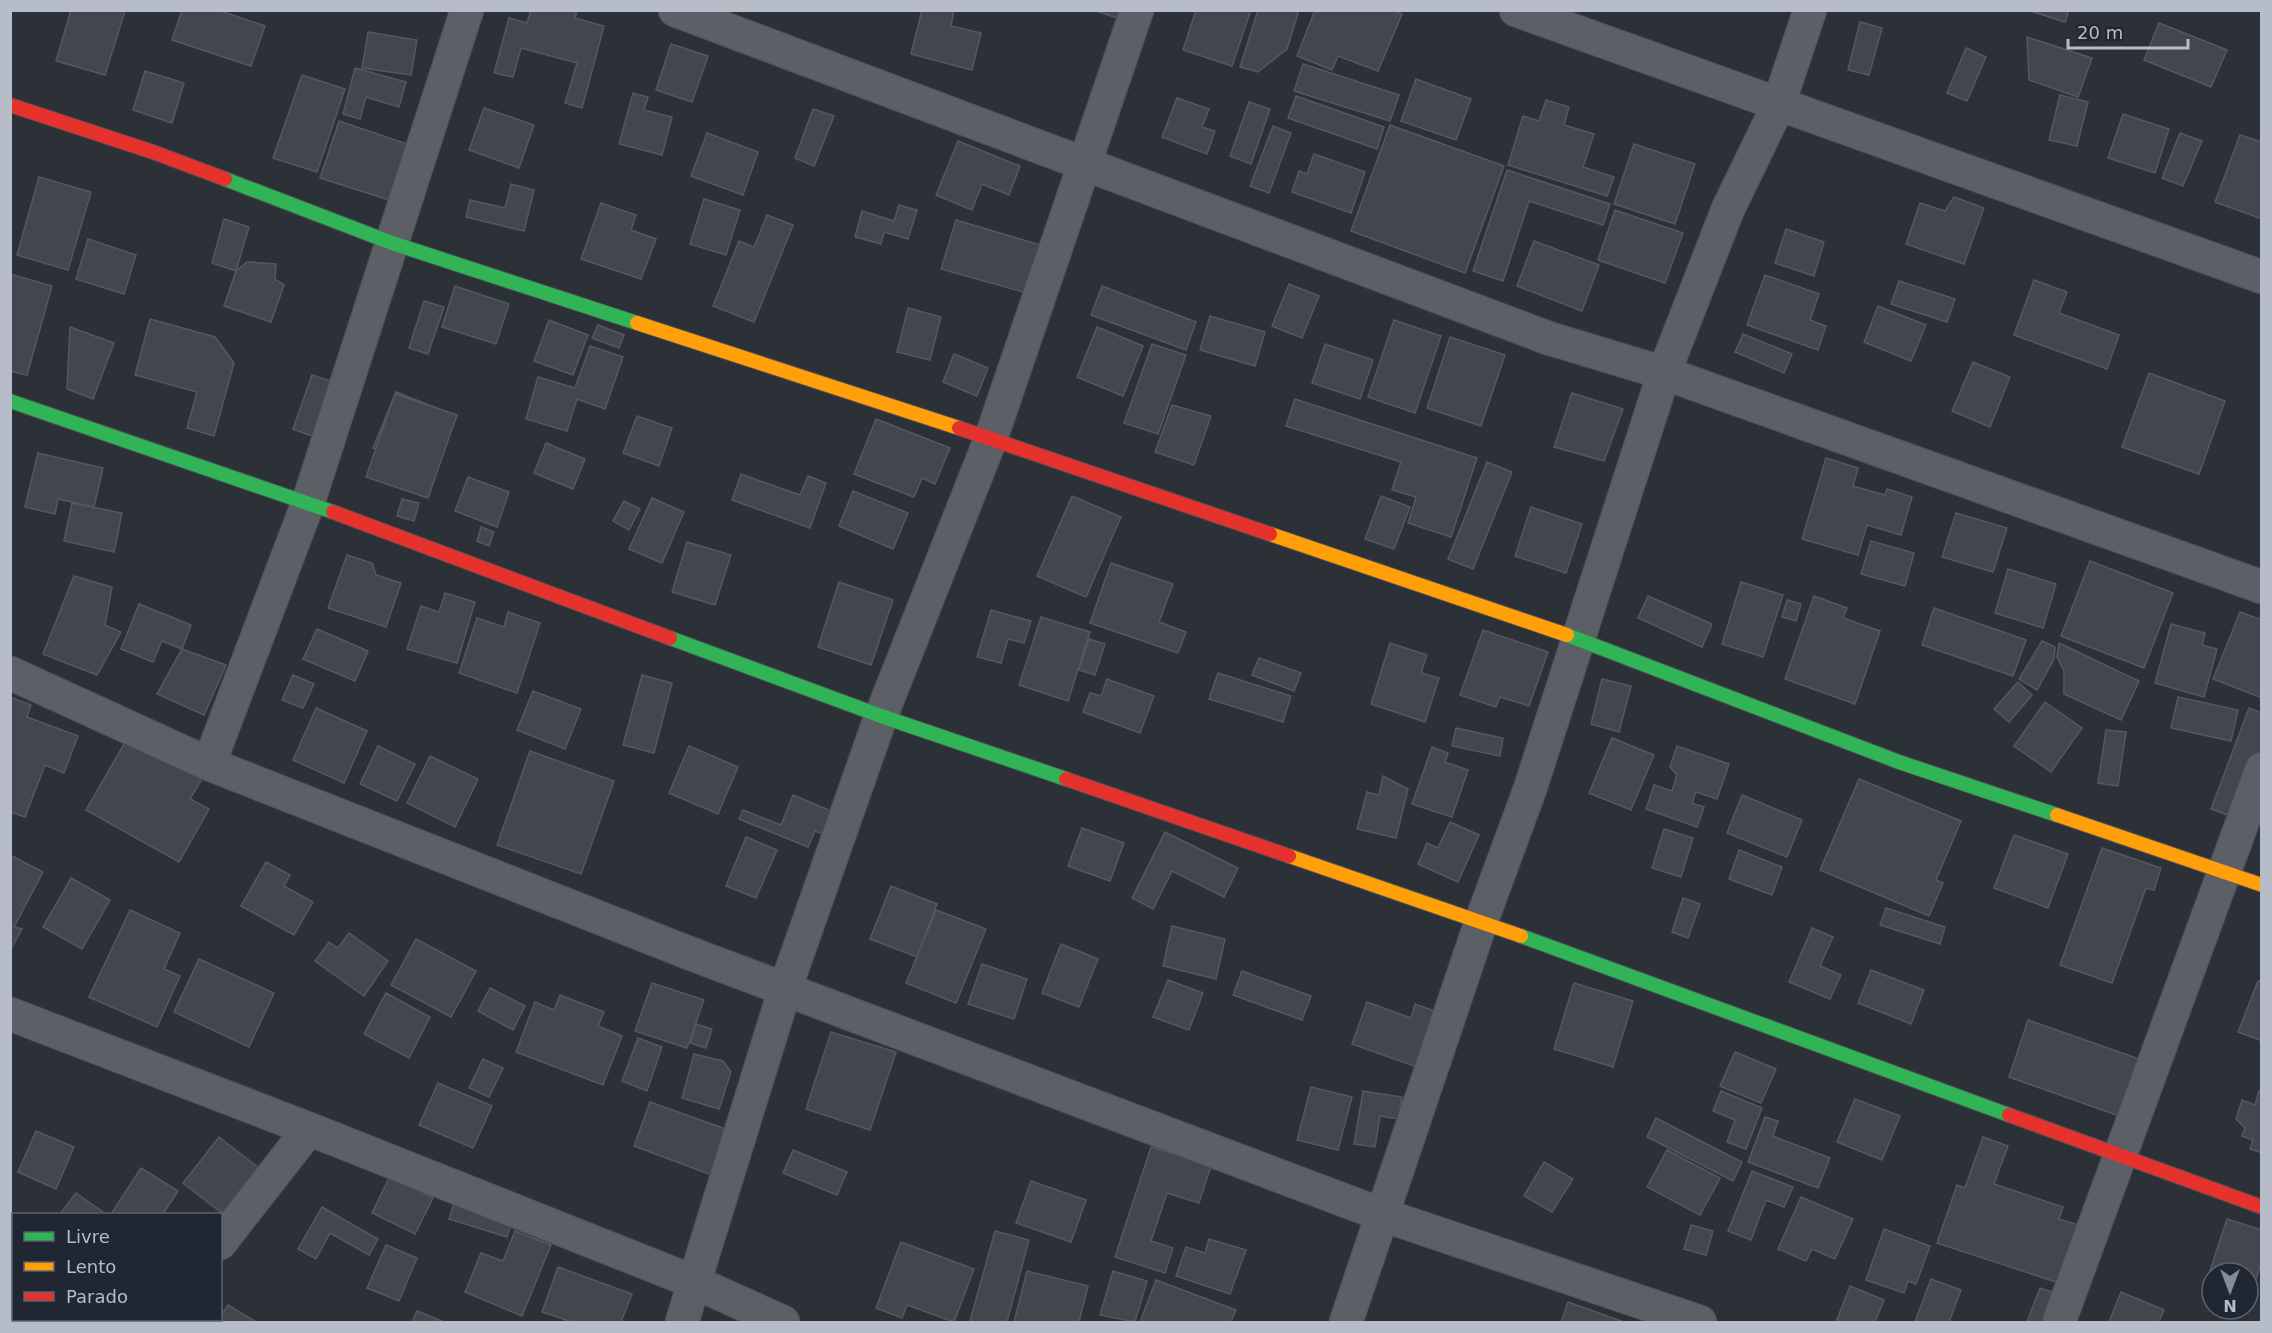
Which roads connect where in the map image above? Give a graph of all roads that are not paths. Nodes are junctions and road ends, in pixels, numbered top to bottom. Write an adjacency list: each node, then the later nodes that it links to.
1 (467, 10): 9 (street)
2 (675, 10): 8 (street)
3 (1137, 10): 8 (street)
4 (1515, 10): 7 (street)
5 (1810, 10): 7 (street)
6 (10, 105): 9 (street)
7 (1778, 106): 10 (street); 11 (street)
8 (1086, 164): 11 (street); 13 (street)
9 (392, 243): 13 (street); 14 (street)
10 (2262, 276)
11 (1664, 373): 15 (street); 16 (street)
12 (10, 401): 14 (street)
13 (991, 438): 16 (street); 18 (street)
14 (308, 503): 18 (street); 19 (street)
15 (2262, 586)
16 (1578, 639): 21 (street); 23 (street)
17 (10, 673): 19 (street)
18 (881, 716): 23 (street); 24 (street)
19 (209, 764): 24 (street)
20 (2262, 768): 21 (street)
21 (2223, 872): 22 (street); 27 (street)
22 (2262, 885)
23 (1481, 922): 27 (street); 29 (street)
24 (785, 988): 29 (street); 31 (street)
25 (10, 1014): 26 (street)
26 (309, 1128): 30 (street); 31 (street)
27 (2120, 1153): 28 (street); 36 (street)
28 (2262, 1207)
29 (1383, 1215): 34 (street); 35 (street)
30 (222, 1240)
31 (694, 1282): 32 (street); 33 (street)
32 (682, 1323)
33 (783, 1323)
34 (1346, 1323)
35 (1700, 1323)
36 (2060, 1323)

